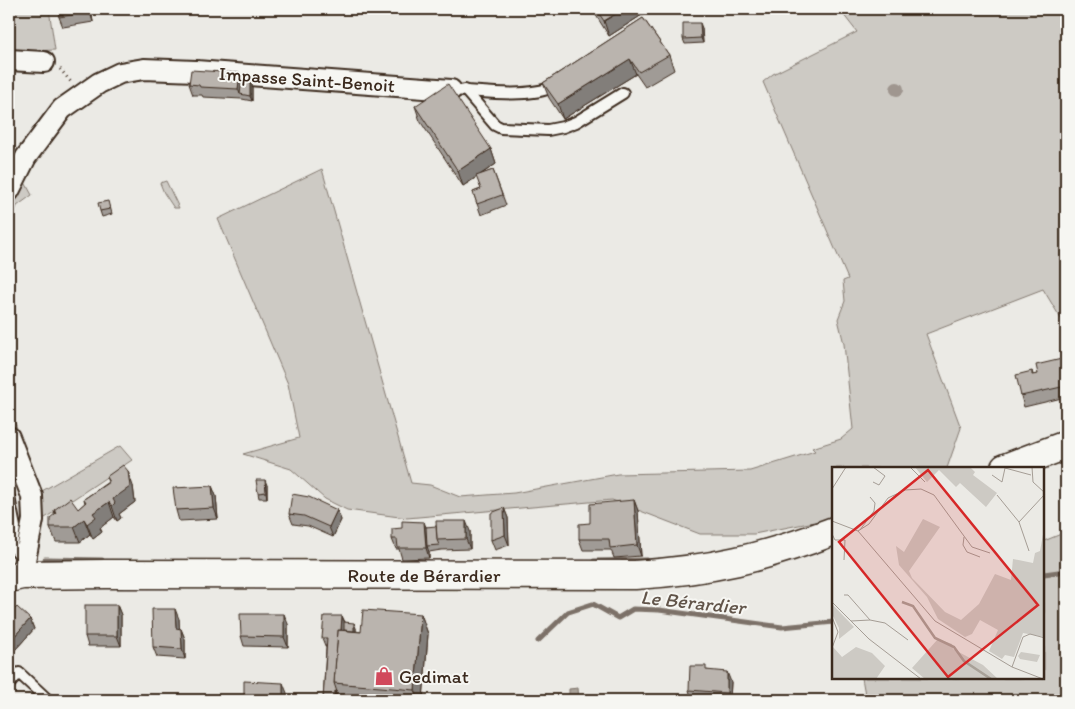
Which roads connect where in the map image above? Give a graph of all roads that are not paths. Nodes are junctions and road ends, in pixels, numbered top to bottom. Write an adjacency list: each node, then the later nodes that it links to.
1 (9, 60): 2 (street)
2 (44, 62)
3 (566, 78): 4 (lane)
4 (458, 90): 5 (lane); 6 (street, Impasse Saint-Benoit)
5 (623, 93)
6 (9, 191)
7 (9, 437): 12 (street)
8 (1066, 444): 9 (main road)
9 (1007, 467)
10 (9, 498): 12 (lane)
11 (832, 532): 12 (main road, Route de Bérardier)
12 (19, 571)
13 (9, 684): 14 (lane)
14 (48, 700)

